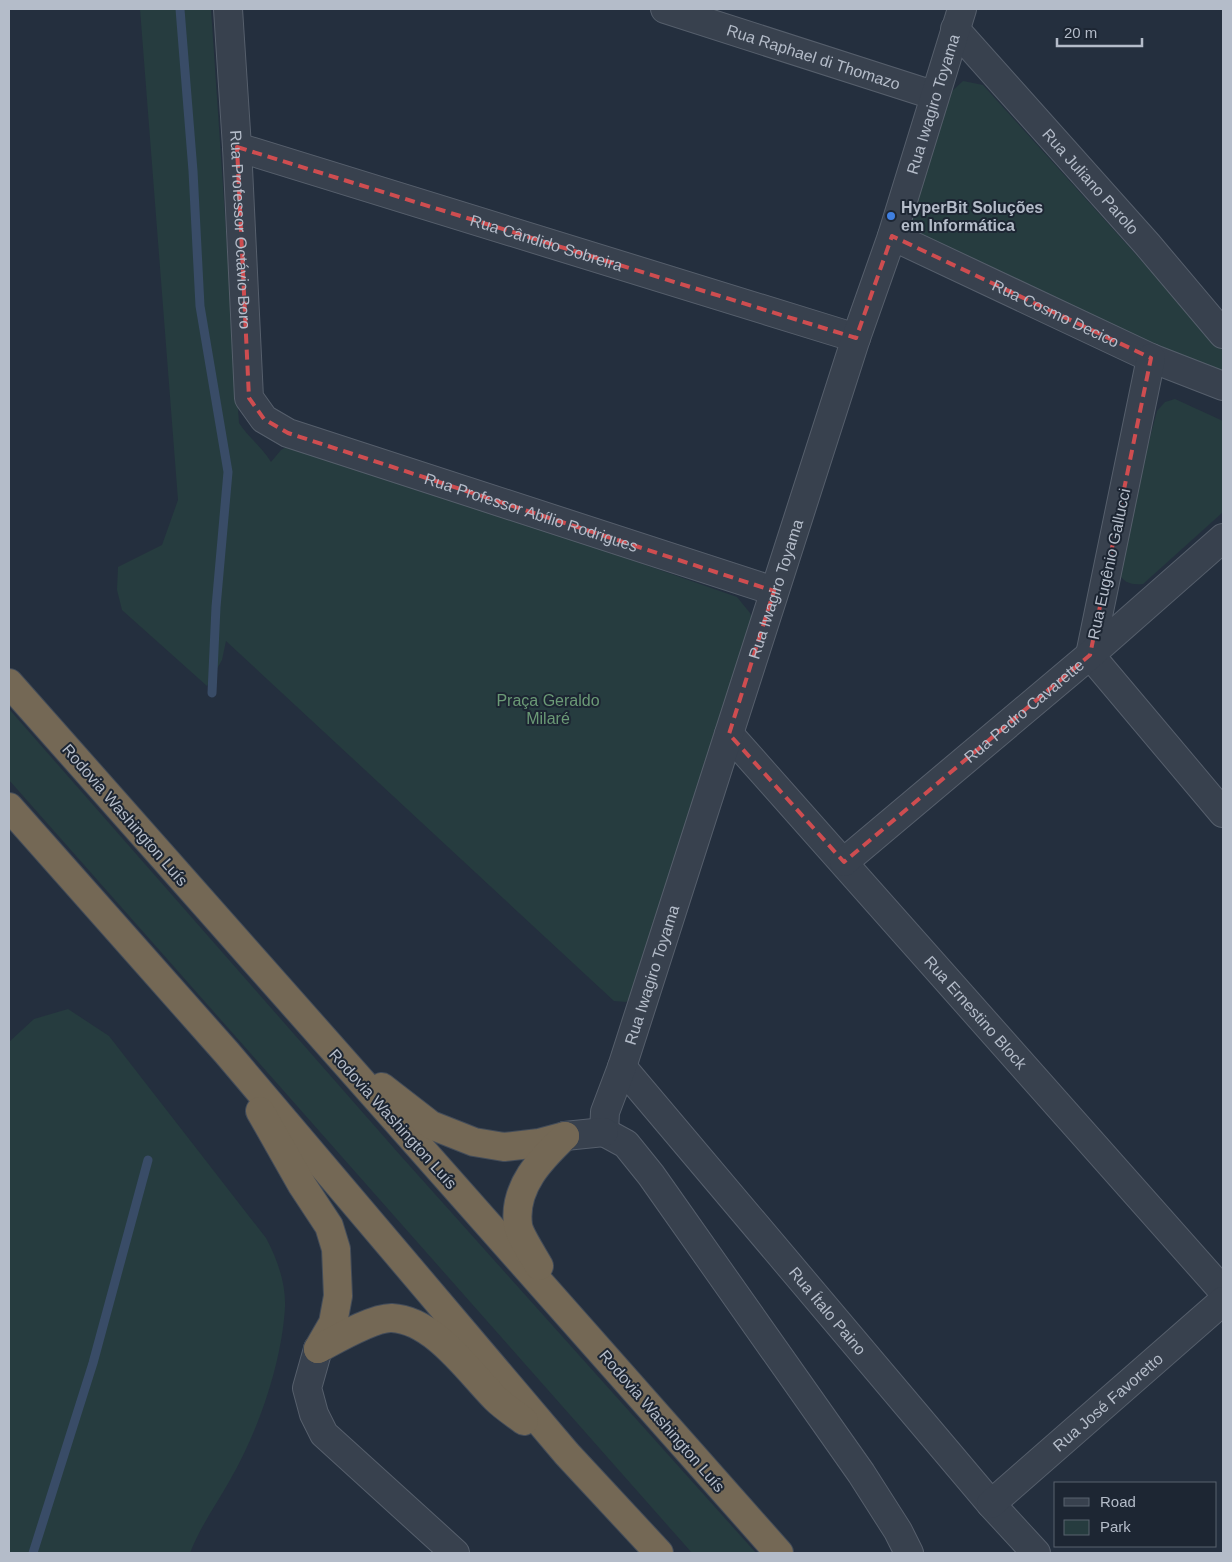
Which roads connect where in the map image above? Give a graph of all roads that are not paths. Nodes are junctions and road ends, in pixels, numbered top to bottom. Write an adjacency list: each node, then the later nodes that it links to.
1 (228, 9): 5 (street, Rua Professor Octávio Boro)
2 (665, 9): 4 (street, Rua Raphael di Thomazo)
3 (958, 19): 4 (street, Rua Iwagiro Toyama); 7 (street, Rua Juliano Parolo)
4 (933, 95): 6 (street, Rua Iwagiro Toyama)
5 (237, 147): 8 (street, Rua Cândido Sobreira); 11 (street, Rua Professor Octávio Boro)
6 (892, 236): 8 (street, Rua Iwagiro Toyama); 9 (street, Rua Cosmo Decico)
7 (1223, 334)
8 (856, 338): 13 (street, Rua Iwagiro Toyama)
9 (1151, 358): 10 (street, Rua Cosmo Decico); 14 (street, Rua Eugênio Gallucci)
10 (1223, 386)
11 (288, 434): 13 (street, Rua Professor Abílio Rodrigues)
12 (1223, 538): 14 (street, Rua Pedro Cavarette)
13 (774, 591): 16 (street, Rua Iwagiro Toyama)
14 (1090, 655): 18 (street, Rua Eugênio Gallucci); 19 (street, Rua Pedro Cavarette)
15 (9, 683): 20 (highway, Rodovia Washington Luís)
16 (729, 734): 19 (street, Rua Ernestino Block); 22 (street, Rua Iwagiro Toyama)
17 (9, 807): 21 (highway)
18 (1223, 813)
19 (844, 862): 25 (street, Rua Ernestino Block)
20 (269, 980): 24 (highway); 28 (highway, Rodovia Washington Luís)
21 (227, 1053): 27 (highway); 29 (highway)
22 (622, 1067): 23 (street, Rua Iwagiro Toyama); 30 (street, Rua Ítalo Paino)
23 (604, 1132): 24 (street); 34 (street)
24 (565, 1136): 28 (highway)
25 (1223, 1291)
26 (1223, 1301): 30 (street, Rua José Favoretto)
27 (318, 1349): 29 (highway); 31 (street)
28 (635, 1390): 33 (highway, Rodovia Washington Luís)
29 (568, 1454): 32 (highway)
30 (991, 1504): 35 (street, Rua Ítalo Paino)
31 (455, 1553)
32 (659, 1553)
33 (779, 1553)
34 (908, 1553)
35 (1036, 1553)

